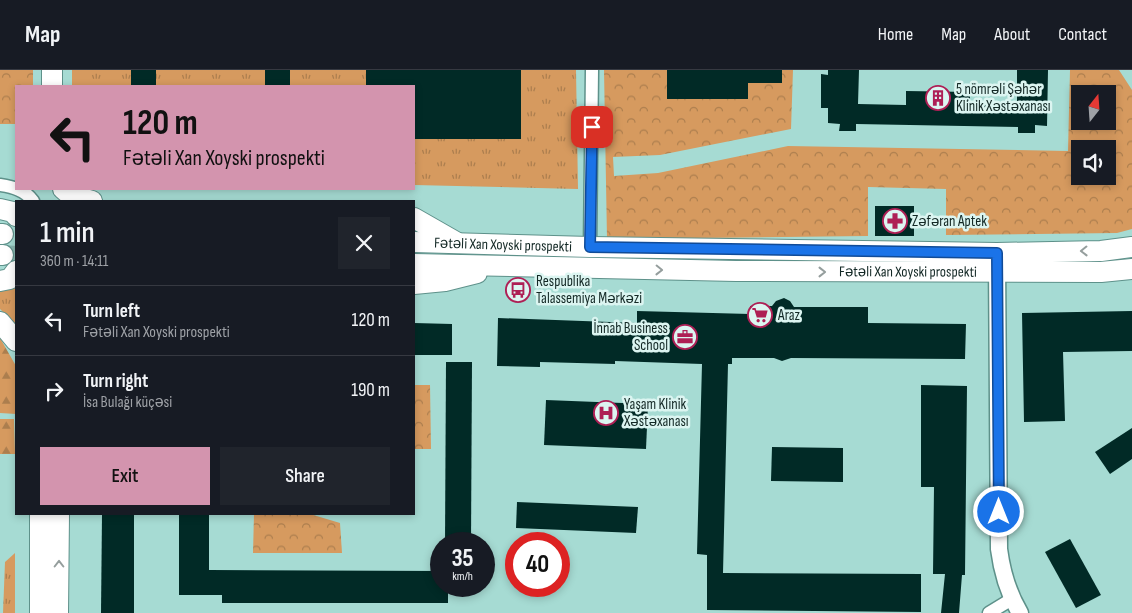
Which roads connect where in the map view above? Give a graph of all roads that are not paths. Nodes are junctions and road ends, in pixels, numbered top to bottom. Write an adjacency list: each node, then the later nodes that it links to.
1 (52, 70): 3 (main road)
2 (592, 70): 15 (street)
3 (52, 85)
4 (0, 185): 5 (street)
5 (15, 189)
6 (20, 190): 8 (street)
7 (64, 190): 9 (main road)
8 (32, 200)
9 (88, 200)
10 (0, 209): 11 (main road)
11 (15, 215)
12 (415, 219): 14 (main road)
13 (415, 242): 14 (main road, Fətəli Xan Xoyski prospekti)
14 (458, 243): 15 (main road, Fətəli Xan Xoyski prospekti)
15 (590, 247): 17 (main road, Fətəli Xan Xoyski prospekti)
16 (1132, 247): 17 (main road, Fətəli Xan Xoyski prospekti, one-way to 17)
17 (997, 253): 22 (street)
18 (415, 264): 19 (main road, Fətəli Xan Xoyski prospekti)
19 (506, 266): 22 (main road, Fətəli Xan Xoyski prospekti, one-way to 22); 24 (main road)
20 (1132, 269): 22 (main road, Fətəli Xan Xoyski prospekti)
21 (15, 272): 23 (main road)
22 (998, 273): 29 (street)
23 (0, 281)
24 (415, 284)
25 (0, 322): 26 (main road)
26 (15, 340)
27 (40, 515): 30 (main road)
28 (59, 515): 31 (main road, one-way to 28)
29 (1016, 606): 32 (street)
30 (40, 613)
31 (58, 613)
32 (989, 613)

